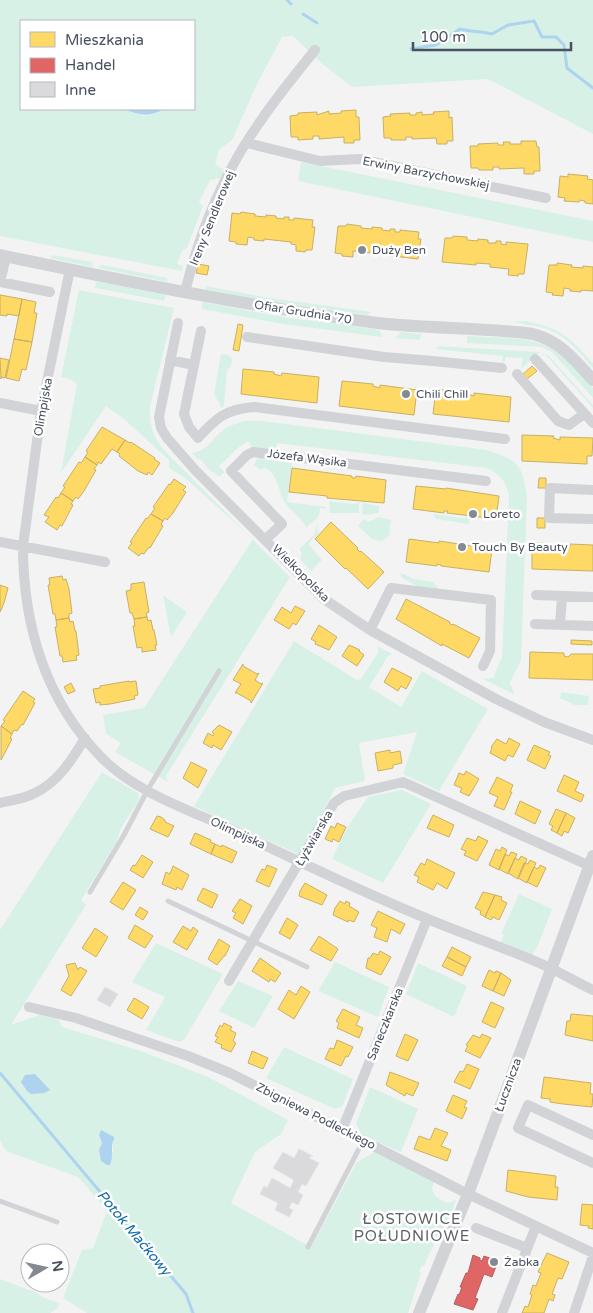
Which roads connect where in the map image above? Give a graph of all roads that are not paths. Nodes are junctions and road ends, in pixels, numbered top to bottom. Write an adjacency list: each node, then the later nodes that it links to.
1 (315, 50): 2 (street, Ireny Sendlerowej)
2 (246, 142): 3 (street, Erwiny Barzychowskiej); 8 (street, Ireny Sendlerowej)
3 (546, 198)
4 (3, 256): 5 (street, Ofiar Grudnia '70); 6 (street)
5 (70, 269): 8 (street, Ofiar Grudnia '70); 19 (street, Olimpijska)
6 (0, 282): 7 (street)
7 (50, 292)
8 (185, 292): 17 (street, Ofiar Grudnia '70)
9 (178, 323): 13 (street, Wielkopolska)
10 (201, 331): 14 (street)
11 (247, 336): 15 (street)
12 (535, 359): 20 (street)
13 (170, 360): 14 (street); 26 (street, Wielkopolska)
14 (194, 365): 22 (street)
15 (502, 368)
16 (517, 374): 20 (street)
17 (593, 380)
18 (0, 403): 19 (street)
19 (41, 410): 28 (street, Olimpijska)
20 (584, 414): 21 (street)
21 (593, 423)
22 (504, 439)
23 (486, 481): 26 (street, Józefa Wąsika)
24 (593, 490): 25 (street)
25 (593, 520)
26 (266, 539): 36 (street, Wielkopolska)
27 (0, 542): 28 (street)
28 (22, 546): 29 (street); 39 (street, Olimpijska)
29 (105, 562)
30 (536, 595): 31 (street)
31 (562, 596): 32 (street); 34 (street)
32 (593, 597)
33 (535, 624): 34 (street)
34 (560, 625): 35 (street)
35 (593, 626)
36 (370, 630): 37 (street); 40 (street, Wielkopolska)
37 (483, 666)
38 (219, 671): 41 (lane)
39 (85, 738): 41 (street, Olimpijska); 42 (street)
40 (593, 740)
41 (148, 790): 44 (street, Olimpijska); 45 (lane)
42 (0, 803)
43 (591, 861): 44 (street, Łyżwiarska); 50 (street, Łucznicza)
44 (300, 863): 47 (street, Olimpijska); 48 (street, Łyżwiarska)
45 (90, 892)
46 (168, 901): 48 (lane)
47 (427, 919): 50 (street, Olimpijska); 54 (street, Saneczkarska)
48 (253, 941): 49 (lane); 51 (street, Łyżwiarska)
49 (307, 968)
50 (550, 968): 52 (street, Olimpijska); 58 (street, Łucznicza)
51 (229, 981)
52 (593, 990)
53 (29, 1007): 54 (street, Zbigniewa Podleckiego)
54 (342, 1130): 56 (street, Zbigniewa Podleckiego)
55 (593, 1135): 57 (street)
56 (363, 1140): 58 (street, Zbigniewa Podleckiego); 63 (lane)
57 (593, 1163)
58 (468, 1194): 61 (street, Zbigniewa Podleckiego); 66 (street, Łucznicza)
59 (0, 1201): 60 (lane)
60 (57, 1222)
61 (536, 1226): 64 (street); 65 (street, Zbigniewa Podleckiego)
62 (476, 1228): 64 (street)
63 (308, 1247)
64 (527, 1248): 67 (street)
65 (593, 1255): 68 (street)
66 (419, 1313)
67 (502, 1313)
68 (574, 1313)

